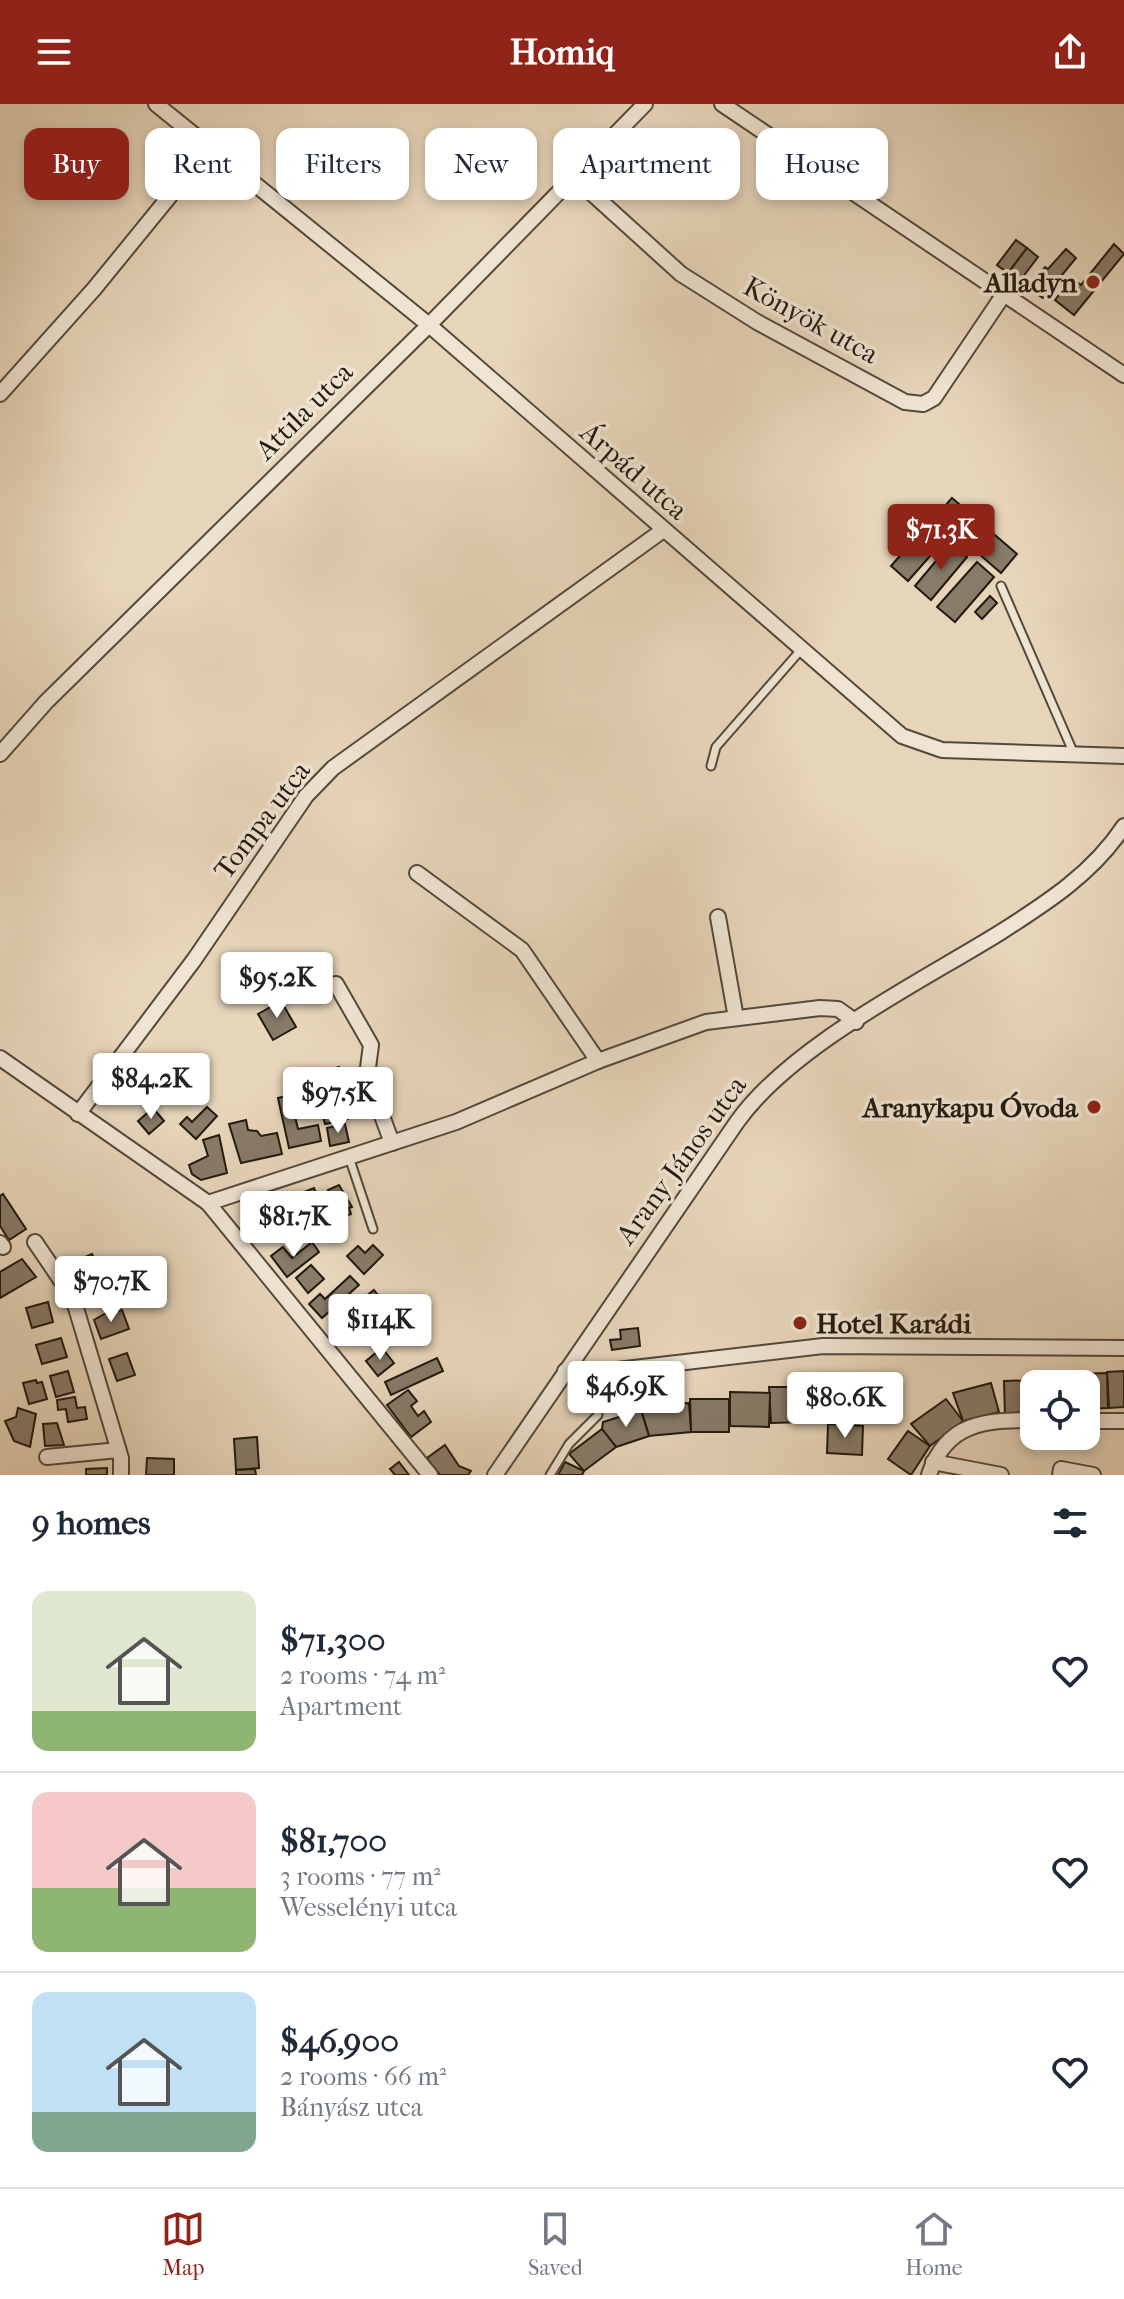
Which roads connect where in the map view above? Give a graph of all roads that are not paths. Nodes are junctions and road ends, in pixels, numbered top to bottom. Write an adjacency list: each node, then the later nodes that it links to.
1 (156, 104): 4 (street, Árpád utca)
2 (645, 104): 5 (street, Attila utca)
3 (722, 104): 10 (street)
4 (185, 128)
5 (622, 128)
6 (260, 189): 11 (street, Árpád utca)
7 (167, 200): 13 (street)
8 (553, 200): 11 (street, Attila utca)
9 (599, 200): 10 (street, Könyök utca)
10 (1004, 294): 12 (street)
11 (429, 325): 14 (street, Árpád utca); 17 (street, Attila utca)
12 (1124, 375)
13 (0, 394)
14 (662, 531): 16 (street, Árpád utca); 29 (street, Tompa utca)
15 (1001, 586): 18 (lane)
16 (800, 651): 18 (street, Árpád utca); 20 (lane)
17 (0, 754)
18 (1074, 754): 19 (street, Árpád utca)
19 (1124, 756)
20 (711, 766)
21 (1122, 836): 26 (street, Arany János utca)
22 (417, 873): 28 (street)
23 (718, 917): 25 (street)
24 (336, 984): 30 (street)
25 (736, 1018): 26 (street); 28 (street)
26 (856, 1022): 36 (street, Arany János utca)
27 (0, 1058): 29 (street)
28 (598, 1061): 30 (street)
29 (78, 1114): 32 (street)
30 (392, 1143): 31 (street)
31 (349, 1157): 32 (street); 33 (lane)
32 (208, 1203): 45 (street)
33 (373, 1229)
34 (35, 1242): 41 (street)
35 (1124, 1348): 37 (street)
36 (565, 1371): 37 (street); 46 (street, Arany János utca)
37 (591, 1373): 47 (lane)
38 (1020, 1420): 43 (street)
39 (1100, 1421): 40 (street)
40 (1124, 1421)
41 (118, 1450): 42 (street); 44 (street)
42 (47, 1457)
43 (931, 1468): 48 (street)
44 (121, 1475)
45 (430, 1475)
46 (495, 1475)
47 (550, 1475)
48 (1001, 1475)
49 (1060, 1475): 50 (street)
50 (1093, 1475)

